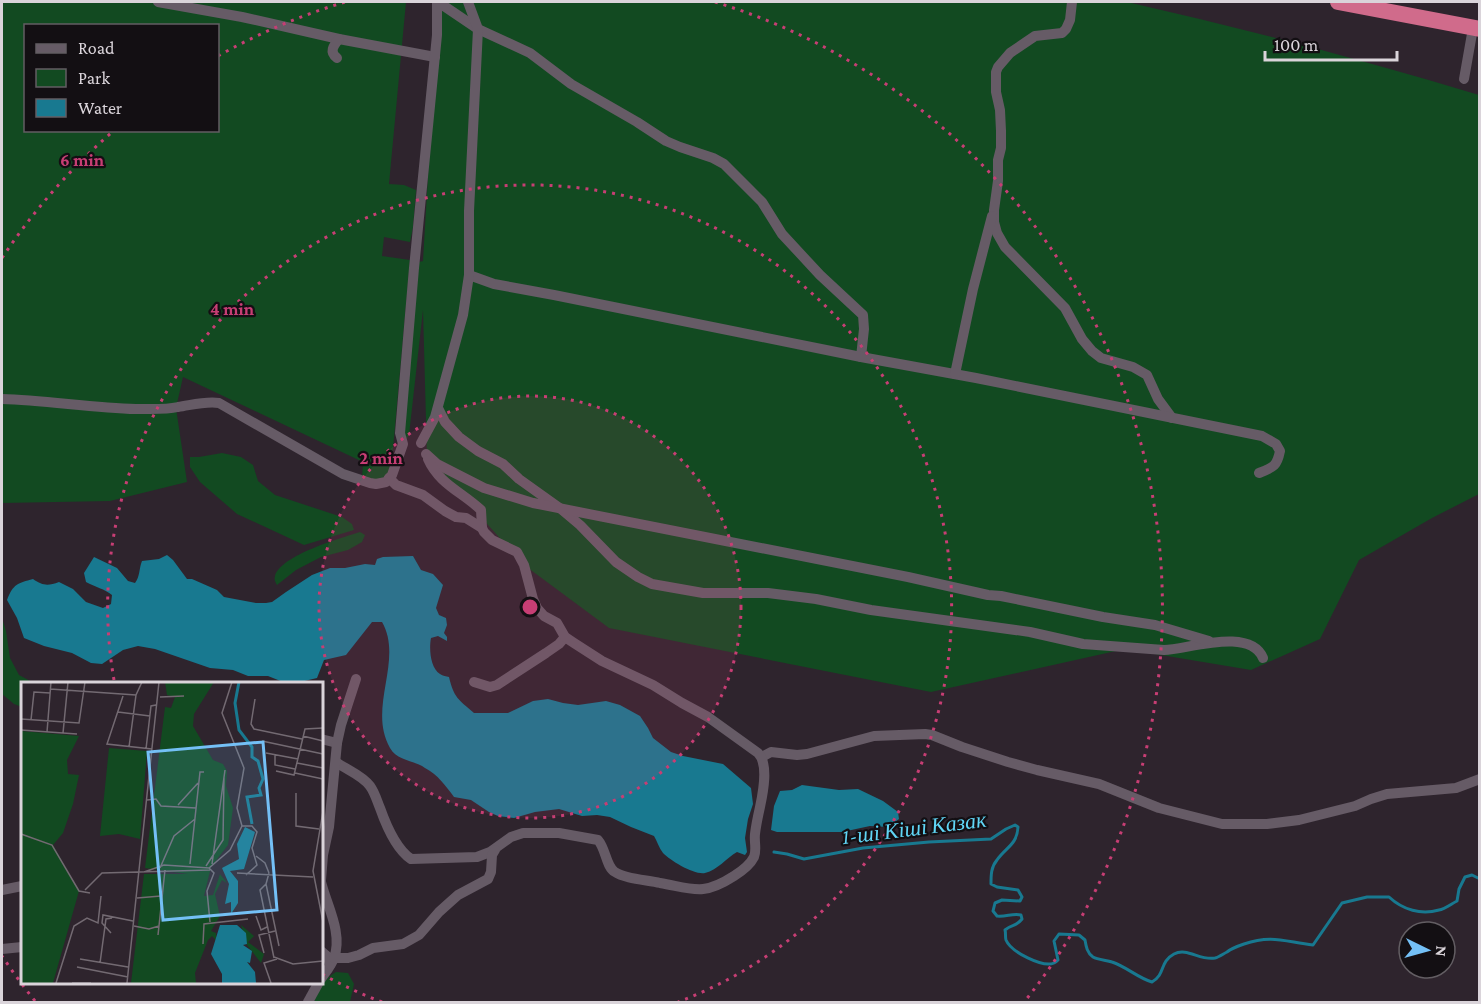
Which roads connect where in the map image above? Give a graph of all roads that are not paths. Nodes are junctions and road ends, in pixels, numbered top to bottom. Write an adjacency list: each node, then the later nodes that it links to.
1 (158, 2): 6 (street)
2 (439, 2): 7 (street); 10 (street)
3 (468, 2): 7 (street)
4 (1072, 2): 13 (street)
5 (1338, 2): 8 (highway)
6 (211, 7): 9 (street)
7 (478, 29): 14 (street); 15 (street)
8 (1476, 29): 12 (street)
9 (339, 39): 10 (street); 11 (street)
10 (435, 57): 21 (street)
11 (337, 58)
12 (1464, 79)
13 (994, 210): 16 (street); 19 (street)
14 (469, 275): 15 (street); 18 (street)
15 (861, 357): 16 (street)
16 (955, 374): 19 (street)
17 (2, 399): 24 (street)
18 (438, 408): 20 (street); 25 (street)
19 (1172, 418): 23 (street)
20 (421, 443): 21 (street); 22 (street)
21 (403, 444): 24 (street)
22 (426, 454): 25 (street); 26 (street)
23 (1259, 473)
24 (389, 478): 26 (street)
25 (561, 509): 28 (street); 28 (street)
26 (482, 528): 27 (street)
27 (565, 637): 31 (street); 34 (street)
28 (1211, 642): 29 (street)
29 (1263, 658)
30 (356, 679): 33 (street)
31 (474, 682)
32 (322, 739): 33 (street)
33 (337, 743): 35 (street)
34 (762, 757): 36 (street); 37 (street)
35 (336, 762): 37 (street); 38 (street)
36 (1479, 779)
37 (490, 854): 45 (street)
38 (322, 868)
39 (21, 886): 40 (street)
40 (2, 890)
41 (323, 895): 45 (street)
42 (21, 947): 43 (street)
43 (2, 949)
44 (322, 952): 45 (street)
45 (332, 961): 46 (street)
46 (322, 977)
47 (318, 983): 48 (street)
48 (308, 1002)

